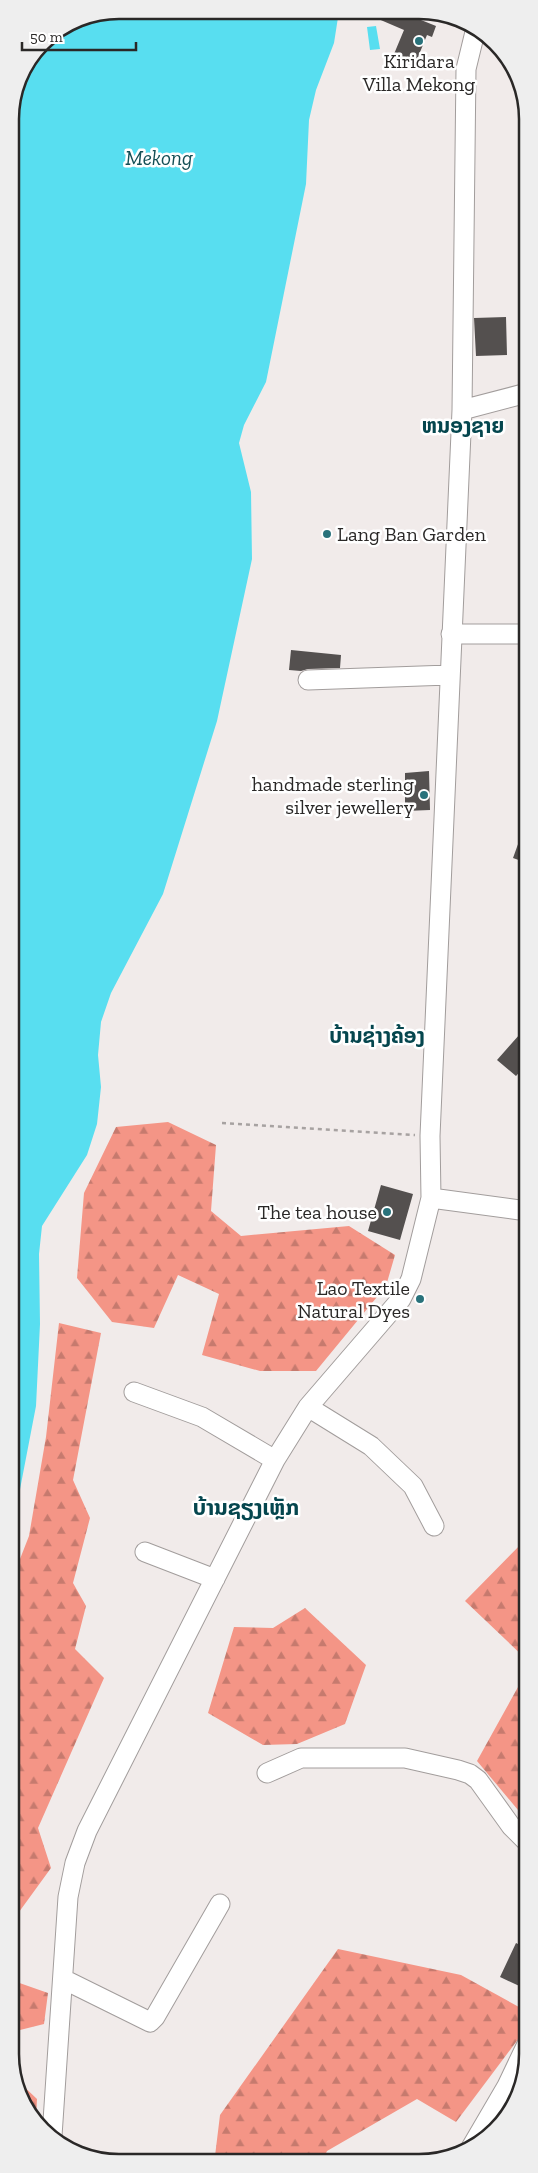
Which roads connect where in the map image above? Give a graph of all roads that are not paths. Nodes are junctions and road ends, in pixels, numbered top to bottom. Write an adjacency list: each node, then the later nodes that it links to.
1 (475, 36): 3 (street)
2 (519, 395): 3 (street)
3 (462, 410): 4 (street)
4 (451, 634): 5 (street); 6 (street)
5 (519, 634)
6 (449, 675): 7 (street); 8 (street)
7 (308, 680)
8 (431, 1198): 9 (street); 11 (street)
9 (519, 1209)
10 (134, 1392): 12 (street)
11 (308, 1407): 12 (street); 13 (street)
12 (275, 1460): 15 (street)
13 (434, 1526)
14 (144, 1552): 15 (street)
15 (215, 1579): 19 (street)
16 (267, 1774): 17 (street)
17 (519, 1833)
18 (220, 1904): 19 (street)
19 (63, 1979): 21 (street)
20 (519, 2061): 22 (street)
21 (52, 2129)
22 (478, 2135)

